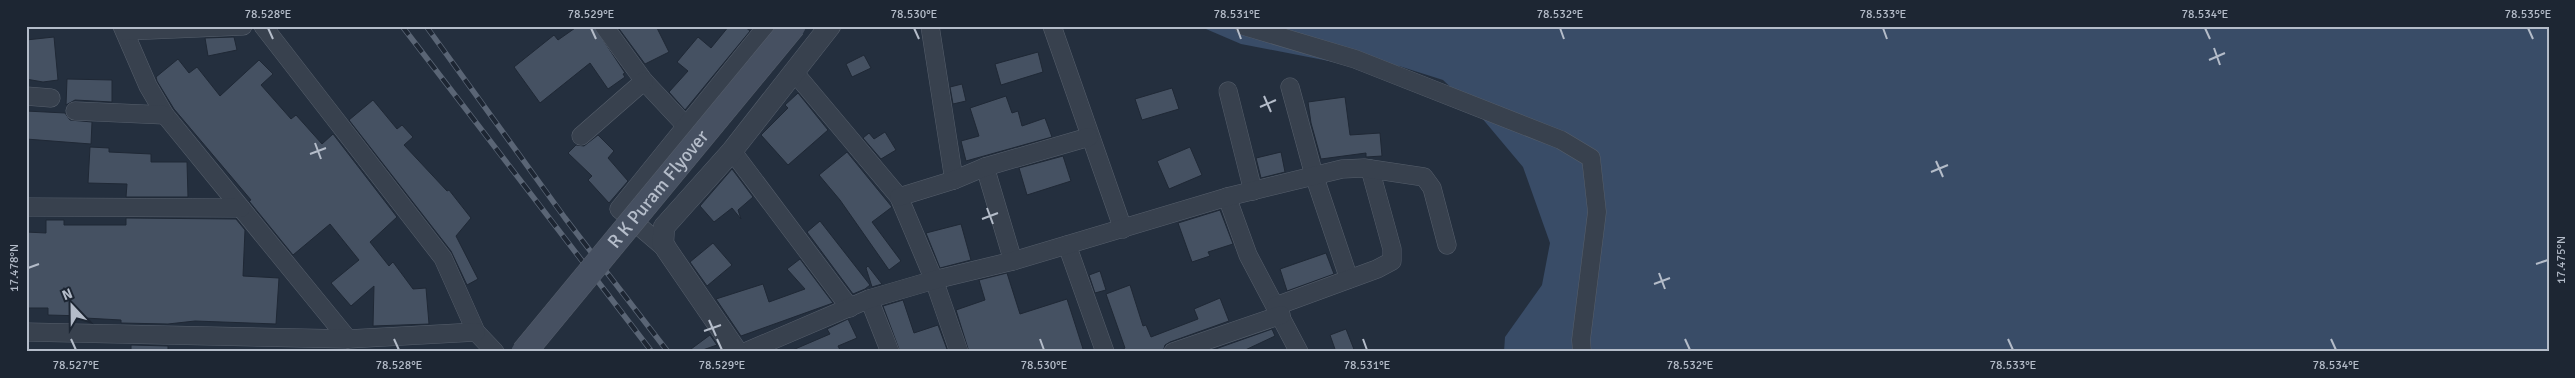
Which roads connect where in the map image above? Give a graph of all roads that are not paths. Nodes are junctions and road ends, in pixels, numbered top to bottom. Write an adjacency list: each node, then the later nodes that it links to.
1 (243, 26): 10 (street)
2 (263, 26): 43 (street)
3 (604, 26): 12 (street)
4 (767, 26): 19 (street)
5 (793, 26): 47 (main road, R K Puram Flyover, bridge)
6 (830, 26): 11 (street)
7 (930, 26): 26 (street)
8 (1052, 26): 21 (street)
9 (1244, 26): 54 (street)
10 (124, 29): 18 (street)
11 (794, 72): 22 (street); 28 (street)
12 (644, 81): 19 (street); 20 (street)
13 (1290, 87): 25 (street)
14 (1228, 91): 27 (street)
15 (26, 96): 16 (street)
16 (51, 98)
17 (75, 111): 18 (street)
18 (165, 115): 31 (street)
19 (687, 127): 35 (street)
20 (581, 136)
21 (1089, 137): 23 (street); 32 (street)
22 (732, 151): 35 (street); 40 (street)
23 (985, 167): 26 (street); 36 (street)
24 (1370, 169): 25 (street); 34 (street); 37 (street)
25 (1314, 175): 27 (street); 37 (street)
26 (954, 180): 28 (street)
27 (1253, 190): 29 (street)
28 (899, 196): 38 (street)
29 (1226, 197): 32 (street); 41 (street)
30 (26, 207): 31 (street)
31 (242, 208): 44 (street)
32 (1123, 229): 33 (street)
33 (1067, 245): 36 (street); 52 (street)
34 (1447, 245)
35 (667, 250): 48 (street)
36 (1013, 261): 38 (street)
37 (1349, 279): 41 (street)
38 (934, 280): 39 (street); 51 (street)
39 (869, 299): 40 (street); 50 (street)
40 (850, 308): 49 (street)
41 (1278, 311): 46 (street); 53 (street)
42 (26, 332): 44 (street)
43 (476, 332): 44 (street); 45 (street)
44 (348, 339)
45 (490, 350)
46 (1292, 350)
47 (524, 352)
48 (737, 352)
49 (745, 352)
50 (890, 352)
51 (959, 352)
52 (1105, 352)
53 (1173, 352)
54 (1582, 352)

